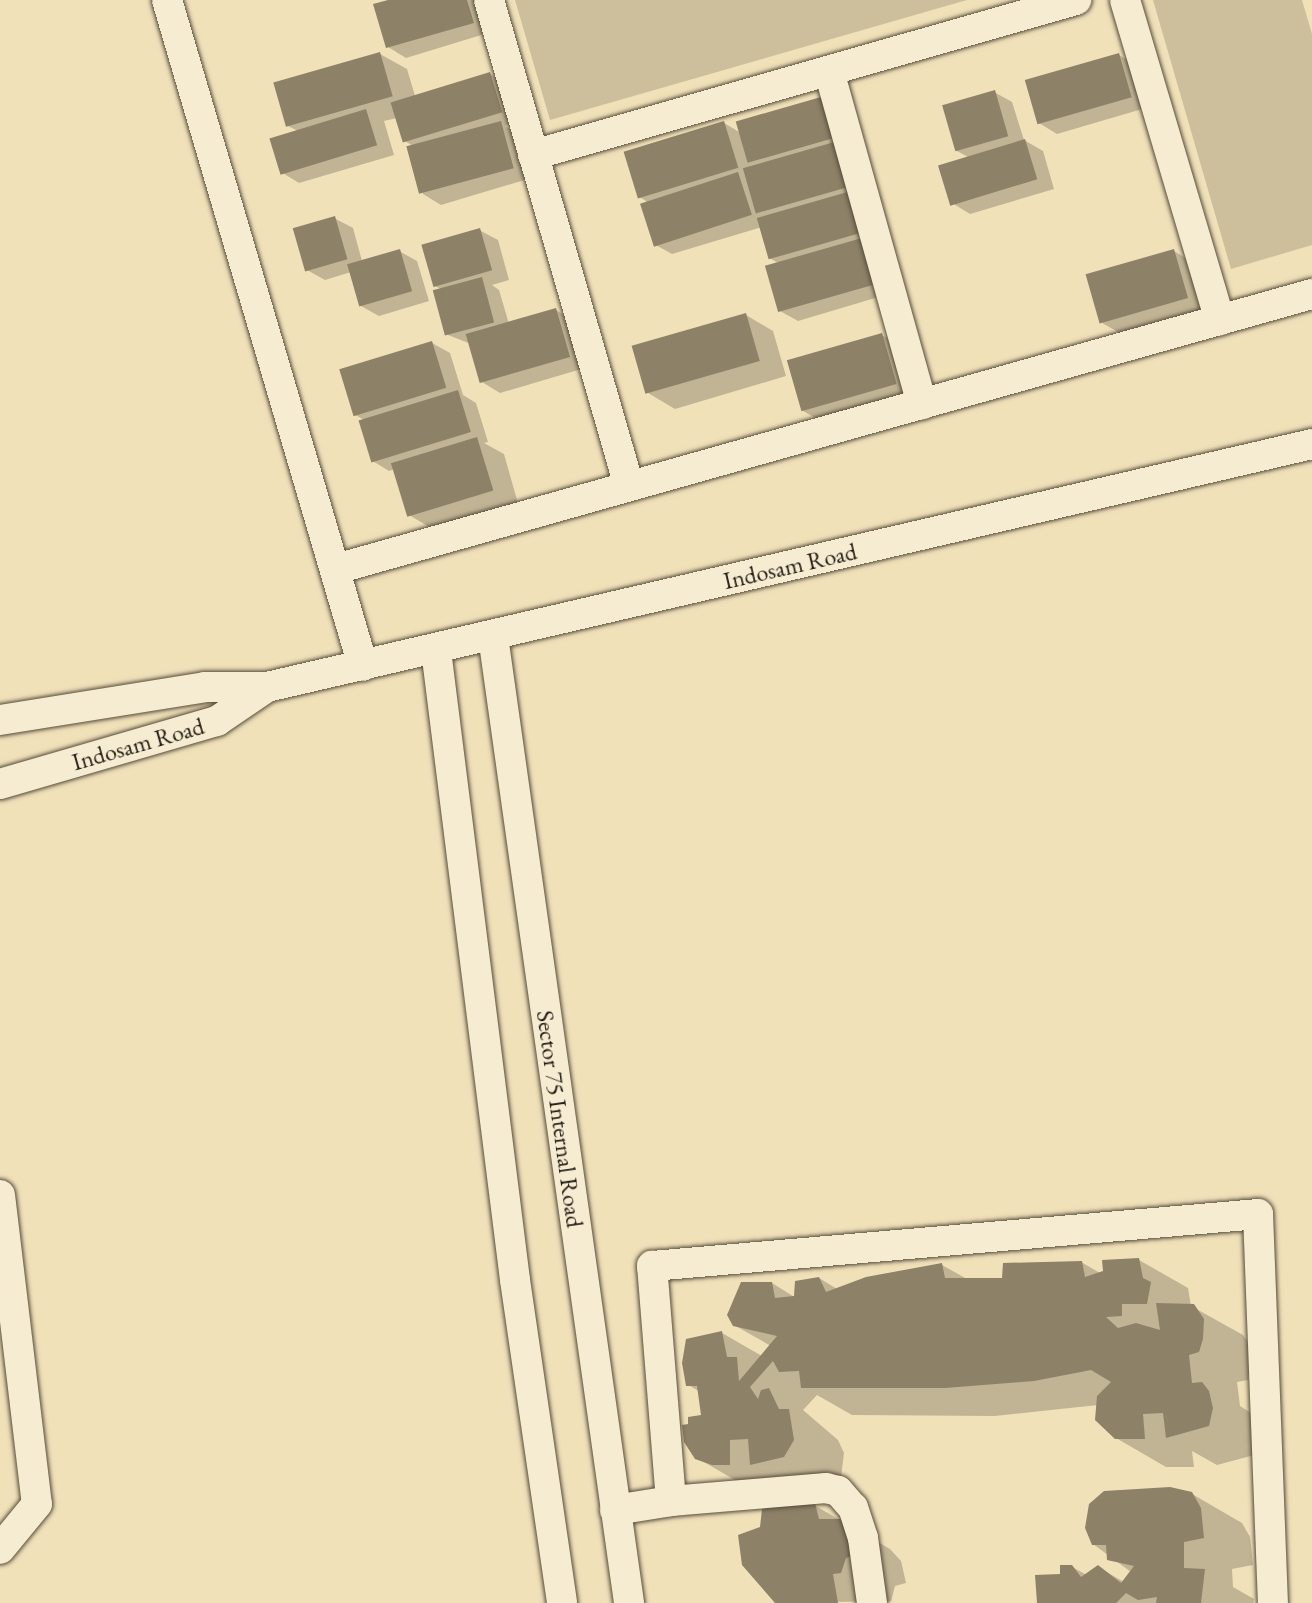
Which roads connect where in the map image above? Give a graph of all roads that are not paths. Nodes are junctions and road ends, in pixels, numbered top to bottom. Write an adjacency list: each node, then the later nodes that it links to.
1 (167, 0): 12 (street)
2 (489, 0): 6 (street)
3 (1076, 0): 5 (street)
4 (1125, 0): 8 (street)
5 (829, 71): 6 (street); 9 (street)
6 (533, 155): 11 (street)
7 (1312, 294): 8 (street)
8 (1220, 320): 9 (street)
9 (922, 404): 11 (street)
10 (1312, 444): 13 (street, Indosam Road)
11 (629, 486): 12 (street)
12 (336, 569): 15 (street)
13 (493, 636): 14 (street, Indosam Road); 21 (street, Sector 75 Internal Road)
14 (436, 650): 15 (street, Indosam Road); 23 (street)
15 (362, 666): 16 (street, Indosam Road)
16 (267, 687): 17 (street, Indosam Road); 18 (street, Indosam Road)
17 (0, 720)
18 (0, 784)
19 (0, 1195): 22 (street)
20 (671, 1501): 21 (street); 25 (street); 26 (street)
21 (615, 1510): 24 (street, Sector 75 Internal Road)
22 (0, 1549)
23 (562, 1603)
24 (629, 1603)
25 (872, 1603)
26 (1273, 1603)

